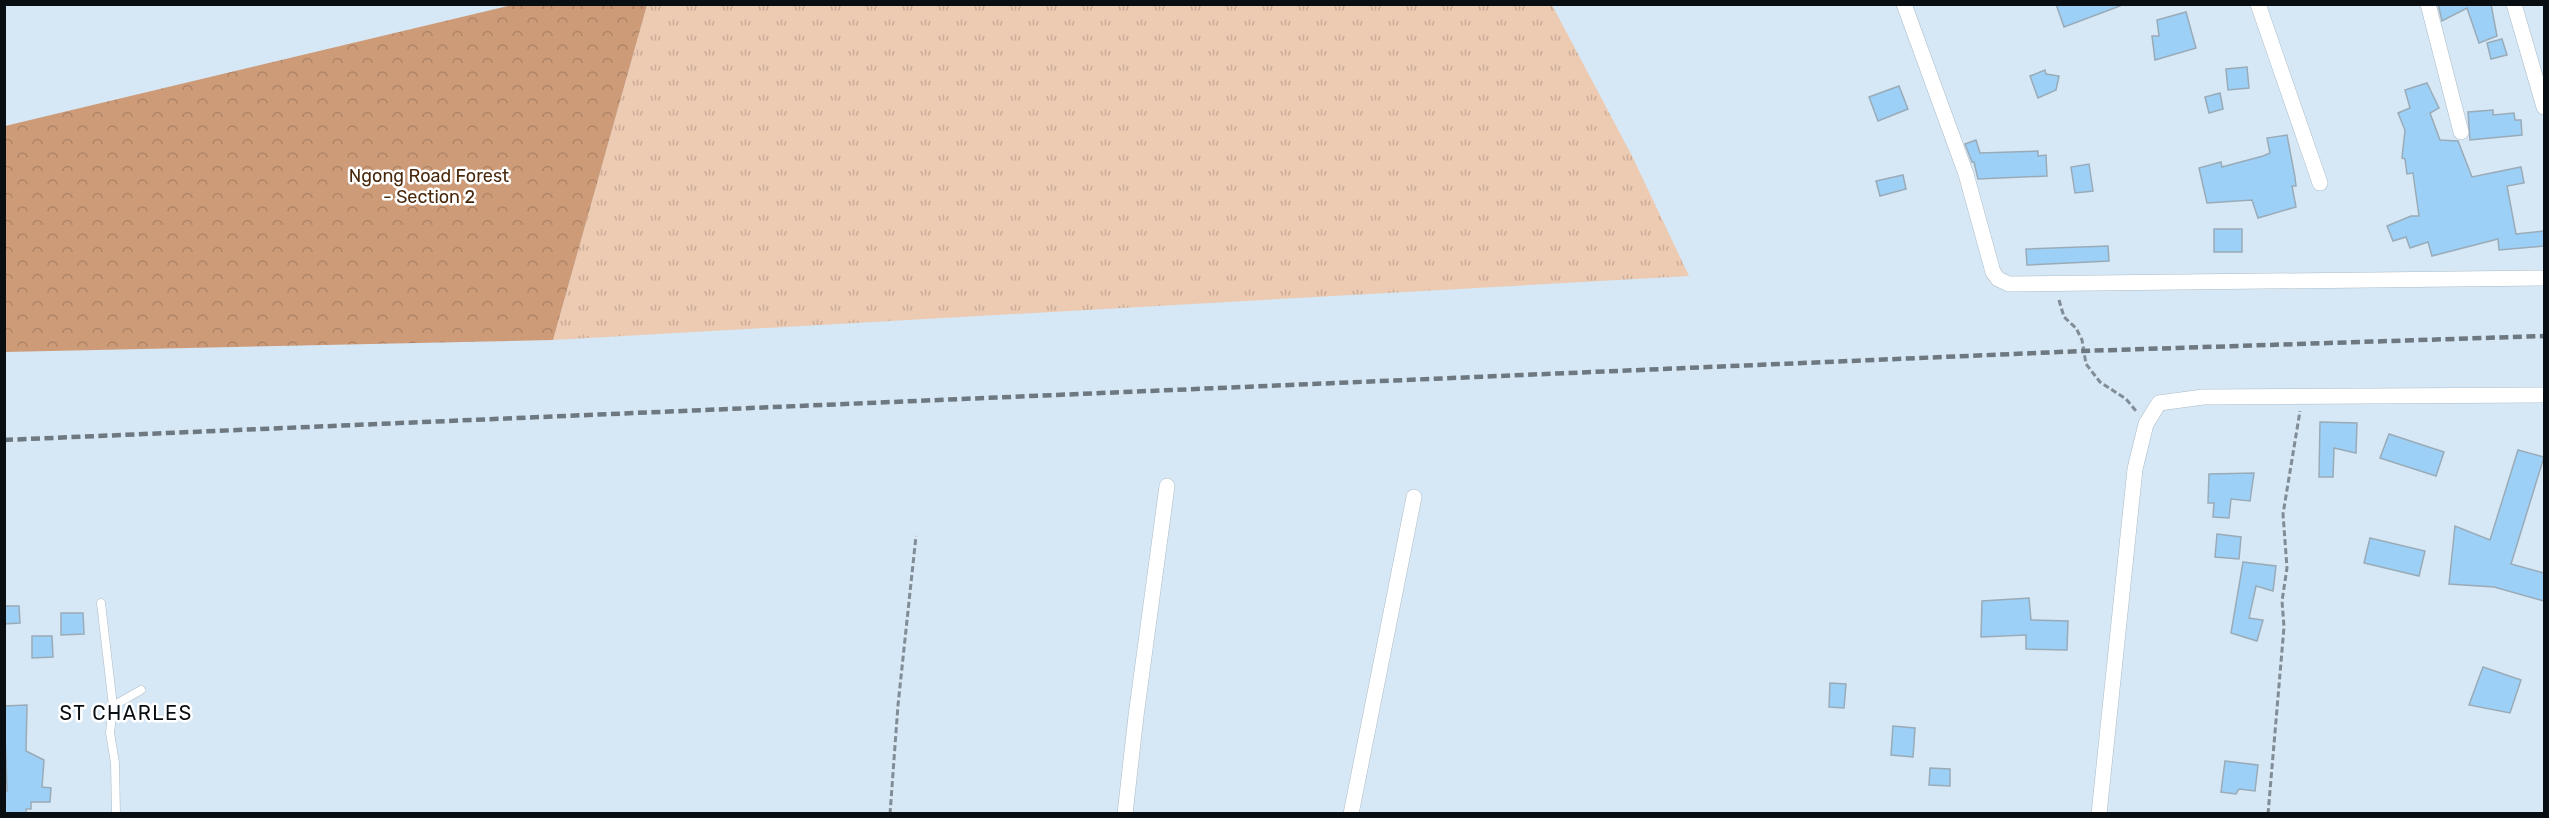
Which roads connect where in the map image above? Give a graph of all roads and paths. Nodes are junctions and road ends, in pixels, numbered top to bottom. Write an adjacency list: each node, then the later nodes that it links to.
1 (1904, 4): 9 (street)
2 (2258, 4): 7 (street)
3 (2428, 4): 6 (street)
4 (2514, 4): 5 (street)
5 (2544, 107)
6 (2462, 132)
7 (2320, 183)
8 (2544, 278): 9 (street)
9 (2053, 283): 12 (path)
10 (2305, 395): 11 (street); 12 (street); 24 (path)
11 (2544, 395)
12 (2146, 424): 23 (street)
13 (1167, 486): 21 (street)
14 (1414, 497): 22 (street)
15 (916, 536): 20 (path)
16 (101, 603): 18 (lane)
17 (141, 690): 18 (lane)
18 (113, 706): 19 (lane)
19 (116, 813)
20 (890, 813)
21 (1125, 813)
22 (1351, 813)
23 (2098, 813)
24 (2268, 813)

